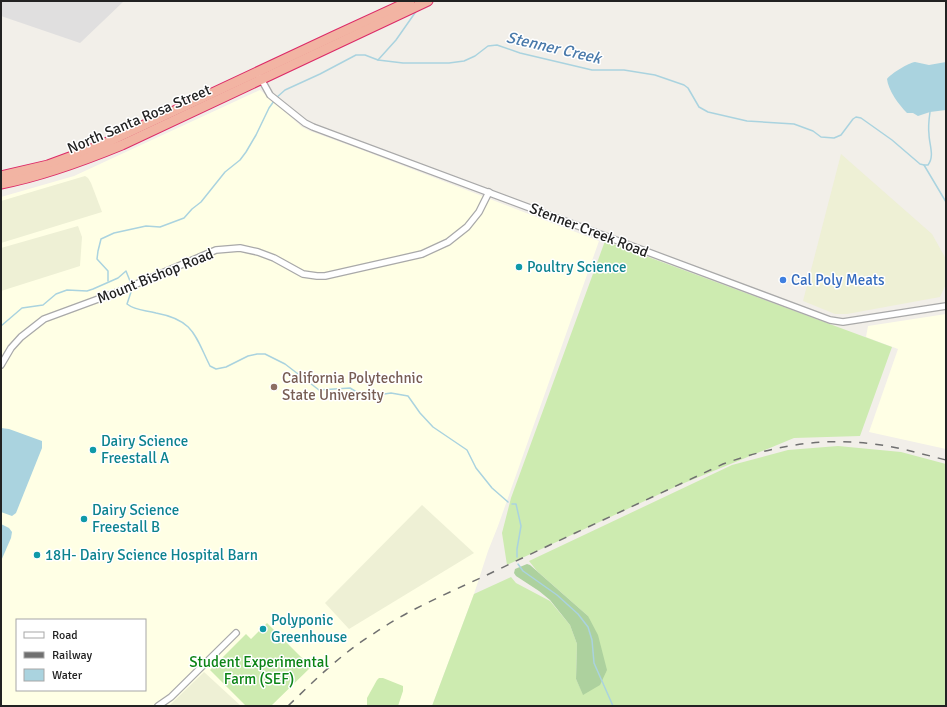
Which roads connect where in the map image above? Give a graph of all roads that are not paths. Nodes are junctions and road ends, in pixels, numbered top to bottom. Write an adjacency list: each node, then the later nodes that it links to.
1 (410, 1): 3 (highway)
2 (428, 1): 3 (highway)
3 (260, 76): 4 (highway, North Santa Rosa Street); 5 (highway, North Santa Rosa Street); 6 (street, Stenner Creek Road)
4 (1, 176)
5 (1, 184)
6 (489, 192): 7 (street, Stenner Creek Road); 8 (street, Mount Bishop Road)
7 (946, 306)
8 (1, 365)
9 (236, 633): 10 (street)
10 (158, 706)

